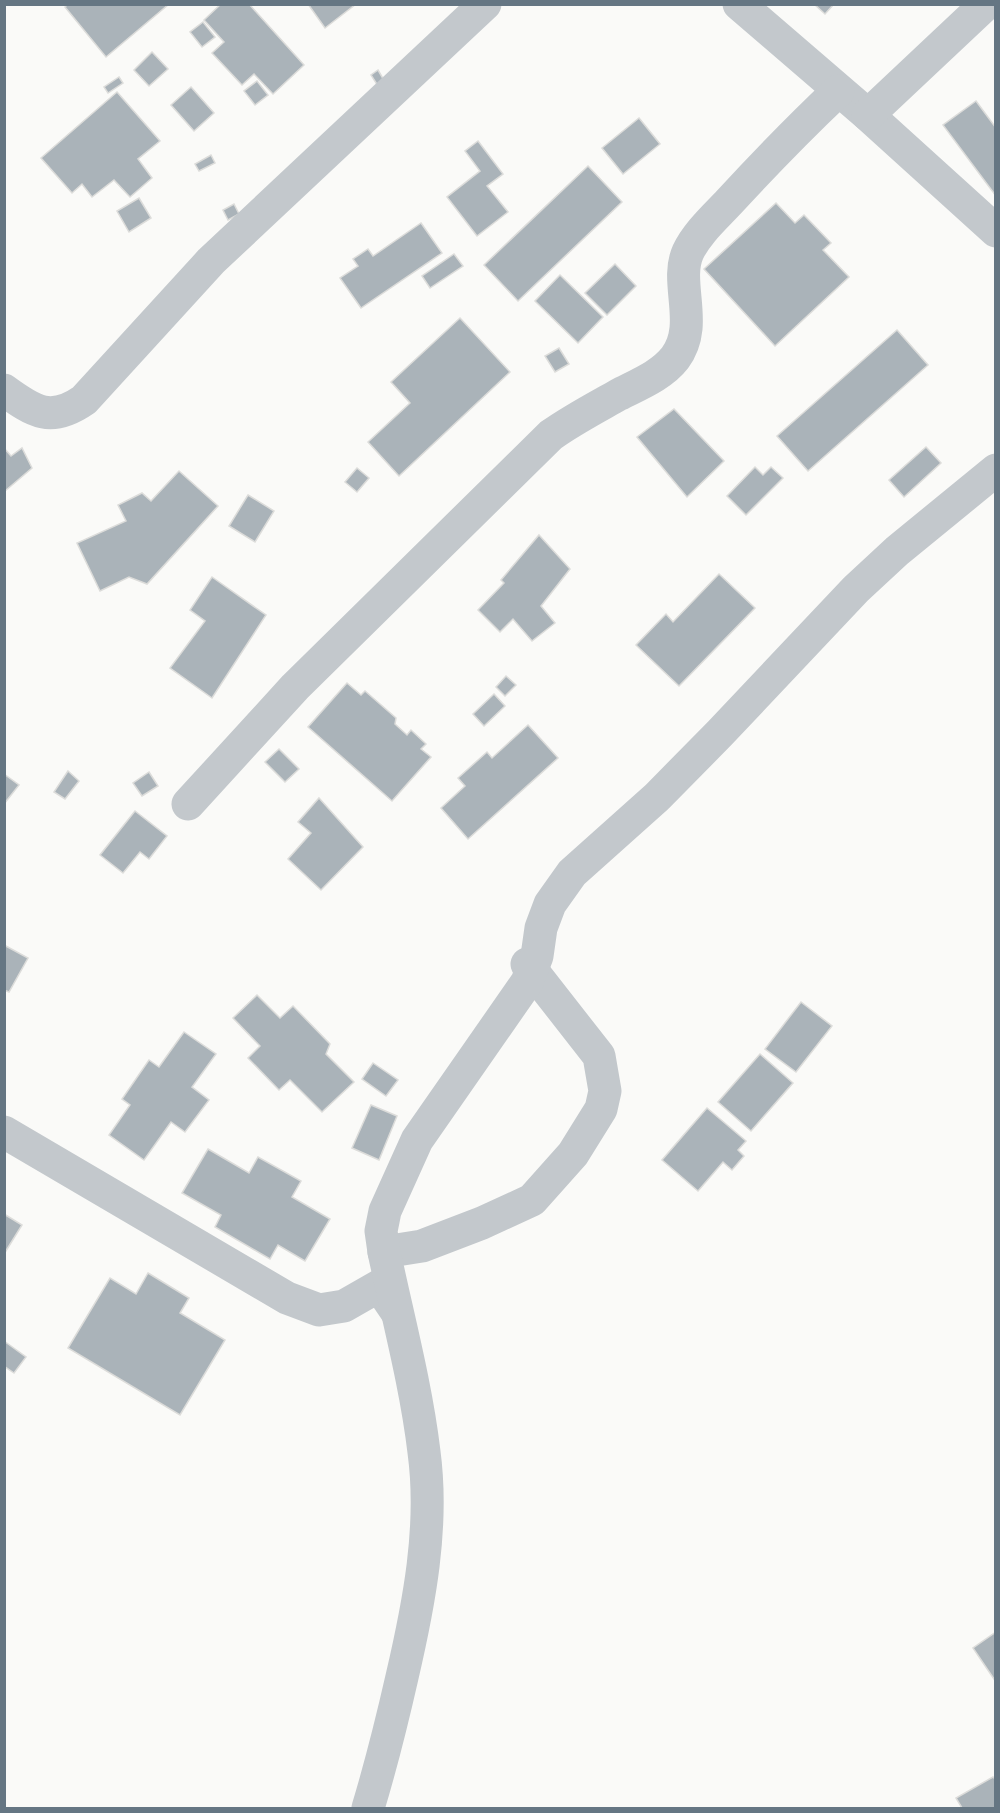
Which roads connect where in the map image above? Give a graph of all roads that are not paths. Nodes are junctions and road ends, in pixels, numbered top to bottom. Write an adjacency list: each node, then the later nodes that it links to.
1 (485, 4): 7 (street)
2 (739, 4): 4 (street)
3 (986, 4): 5 (street)
4 (838, 91): 5 (street); 9 (street)
5 (868, 115): 6 (street)
6 (996, 231)
7 (4, 390)
8 (996, 470): 10 (street)
9 (188, 804)
10 (529, 967): 12 (street); 12 (street)
11 (4, 1132): 13 (street)
12 (384, 1252): 13 (street)
13 (396, 1311): 14 (street)
14 (368, 1809)

